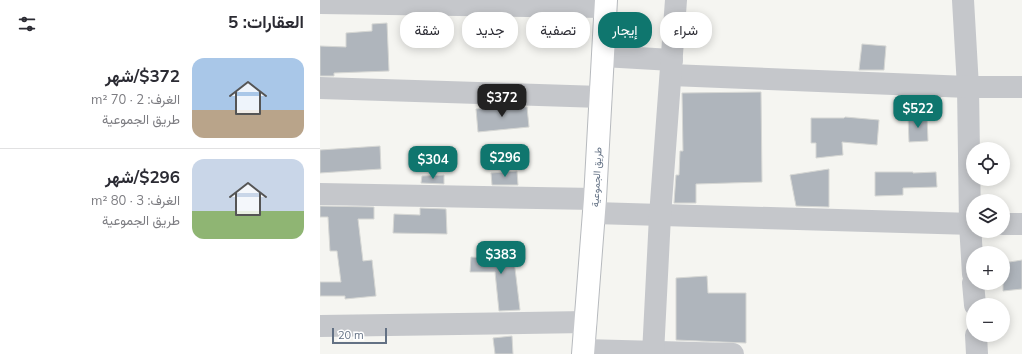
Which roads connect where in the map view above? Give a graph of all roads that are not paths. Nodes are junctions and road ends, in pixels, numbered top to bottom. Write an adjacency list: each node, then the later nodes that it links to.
1 (676, 0): 6 (street)
2 (963, 0): 7 (street)
3 (320, 3): 4 (street)
4 (606, 4): 5 (main road, طريق الجموعية)
5 (603, 56): 6 (street); 10 (main road, طريق الجموعية)
6 (671, 68): 7 (street); 14 (street)
7 (968, 87): 8 (street); 12 (street)
8 (1022, 87)
9 (320, 88): 10 (street)
10 (600, 97): 13 (main road, طريق الجموعية)
11 (320, 194): 13 (street)
12 (971, 194)
13 (595, 206): 14 (street); 18 (main road, طريق الجموعية)
14 (660, 216): 15 (street); 22 (street)
15 (966, 224)
16 (1010, 224): 17 (street)
17 (1022, 224)
18 (586, 322): 19 (street); 21 (main road, طريق الجموعية)
19 (320, 326)
20 (976, 342): 24 (street)
21 (583, 352): 22 (street)
22 (653, 353): 23 (street)
23 (733, 354)
24 (977, 354)

